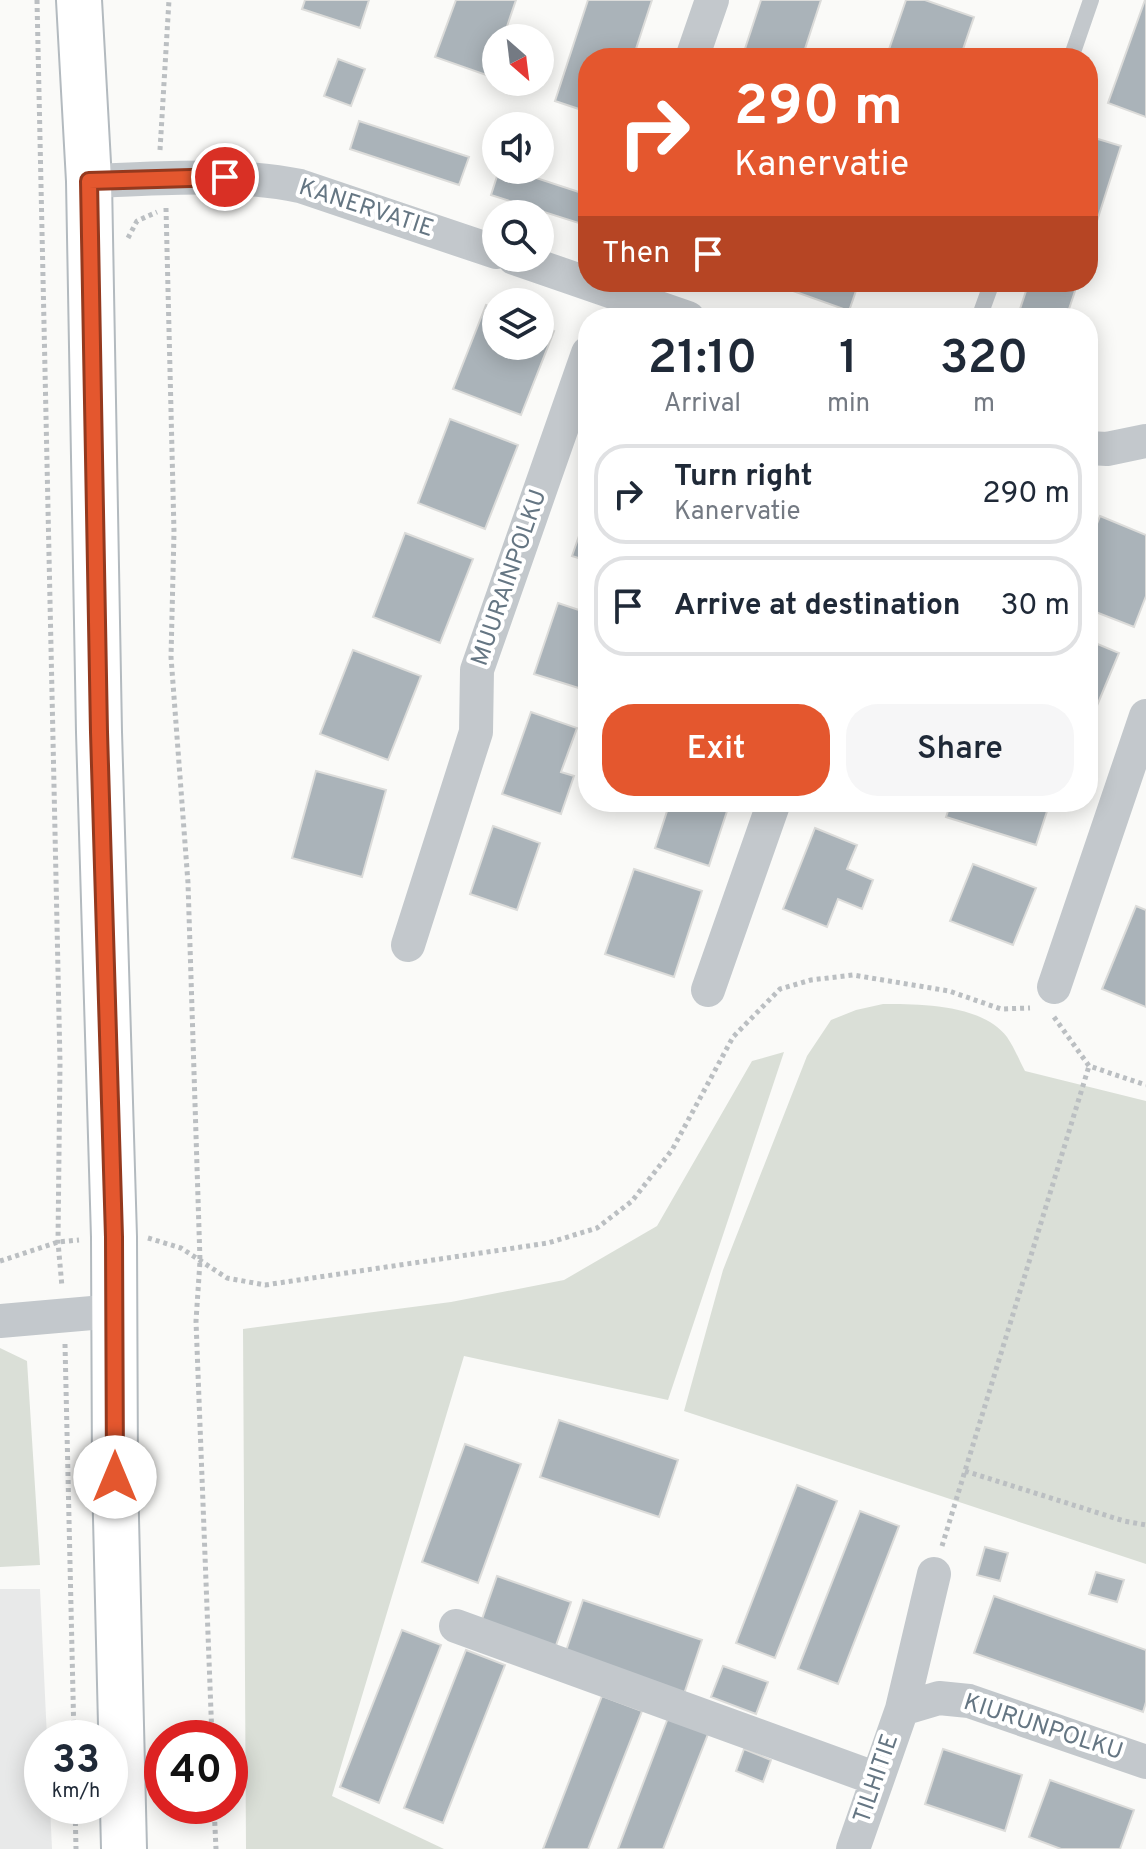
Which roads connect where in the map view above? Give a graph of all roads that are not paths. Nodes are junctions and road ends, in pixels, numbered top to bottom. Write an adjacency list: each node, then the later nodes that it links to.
1 (79, 0): 6 (street)
2 (712, 0): 4 (street)
3 (1091, 0): 5 (lane)
4 (695, 48)
5 (1074, 48)
6 (89, 181): 7 (street, KANERVATIE); 20 (street)
7 (482, 247)
8 (547, 272): 9 (street)
9 (578, 285)
10 (607, 297): 11 (street)
11 (649, 308)
12 (578, 382): 17 (street, MUURAINPOLKU)
13 (1146, 441): 14 (street)
14 (1098, 449)
15 (1146, 716): 19 (street)
16 (770, 812): 18 (street)
17 (408, 945)
18 (708, 990)
19 (1051, 998)
20 (115, 1311): 21 (street); 28 (street)
21 (0, 1321)
22 (934, 1574): 25 (street, TILHITIE)
23 (456, 1626): 27 (street)
24 (939, 1698): 25 (street, TILHITIE); 26 (street, KIURUNPOLKU)
25 (902, 1709): 27 (street, TILHITIE)
26 (1146, 1762)
27 (877, 1779): 29 (street, TILHITIE)
28 (124, 1849)
29 (853, 1849)

